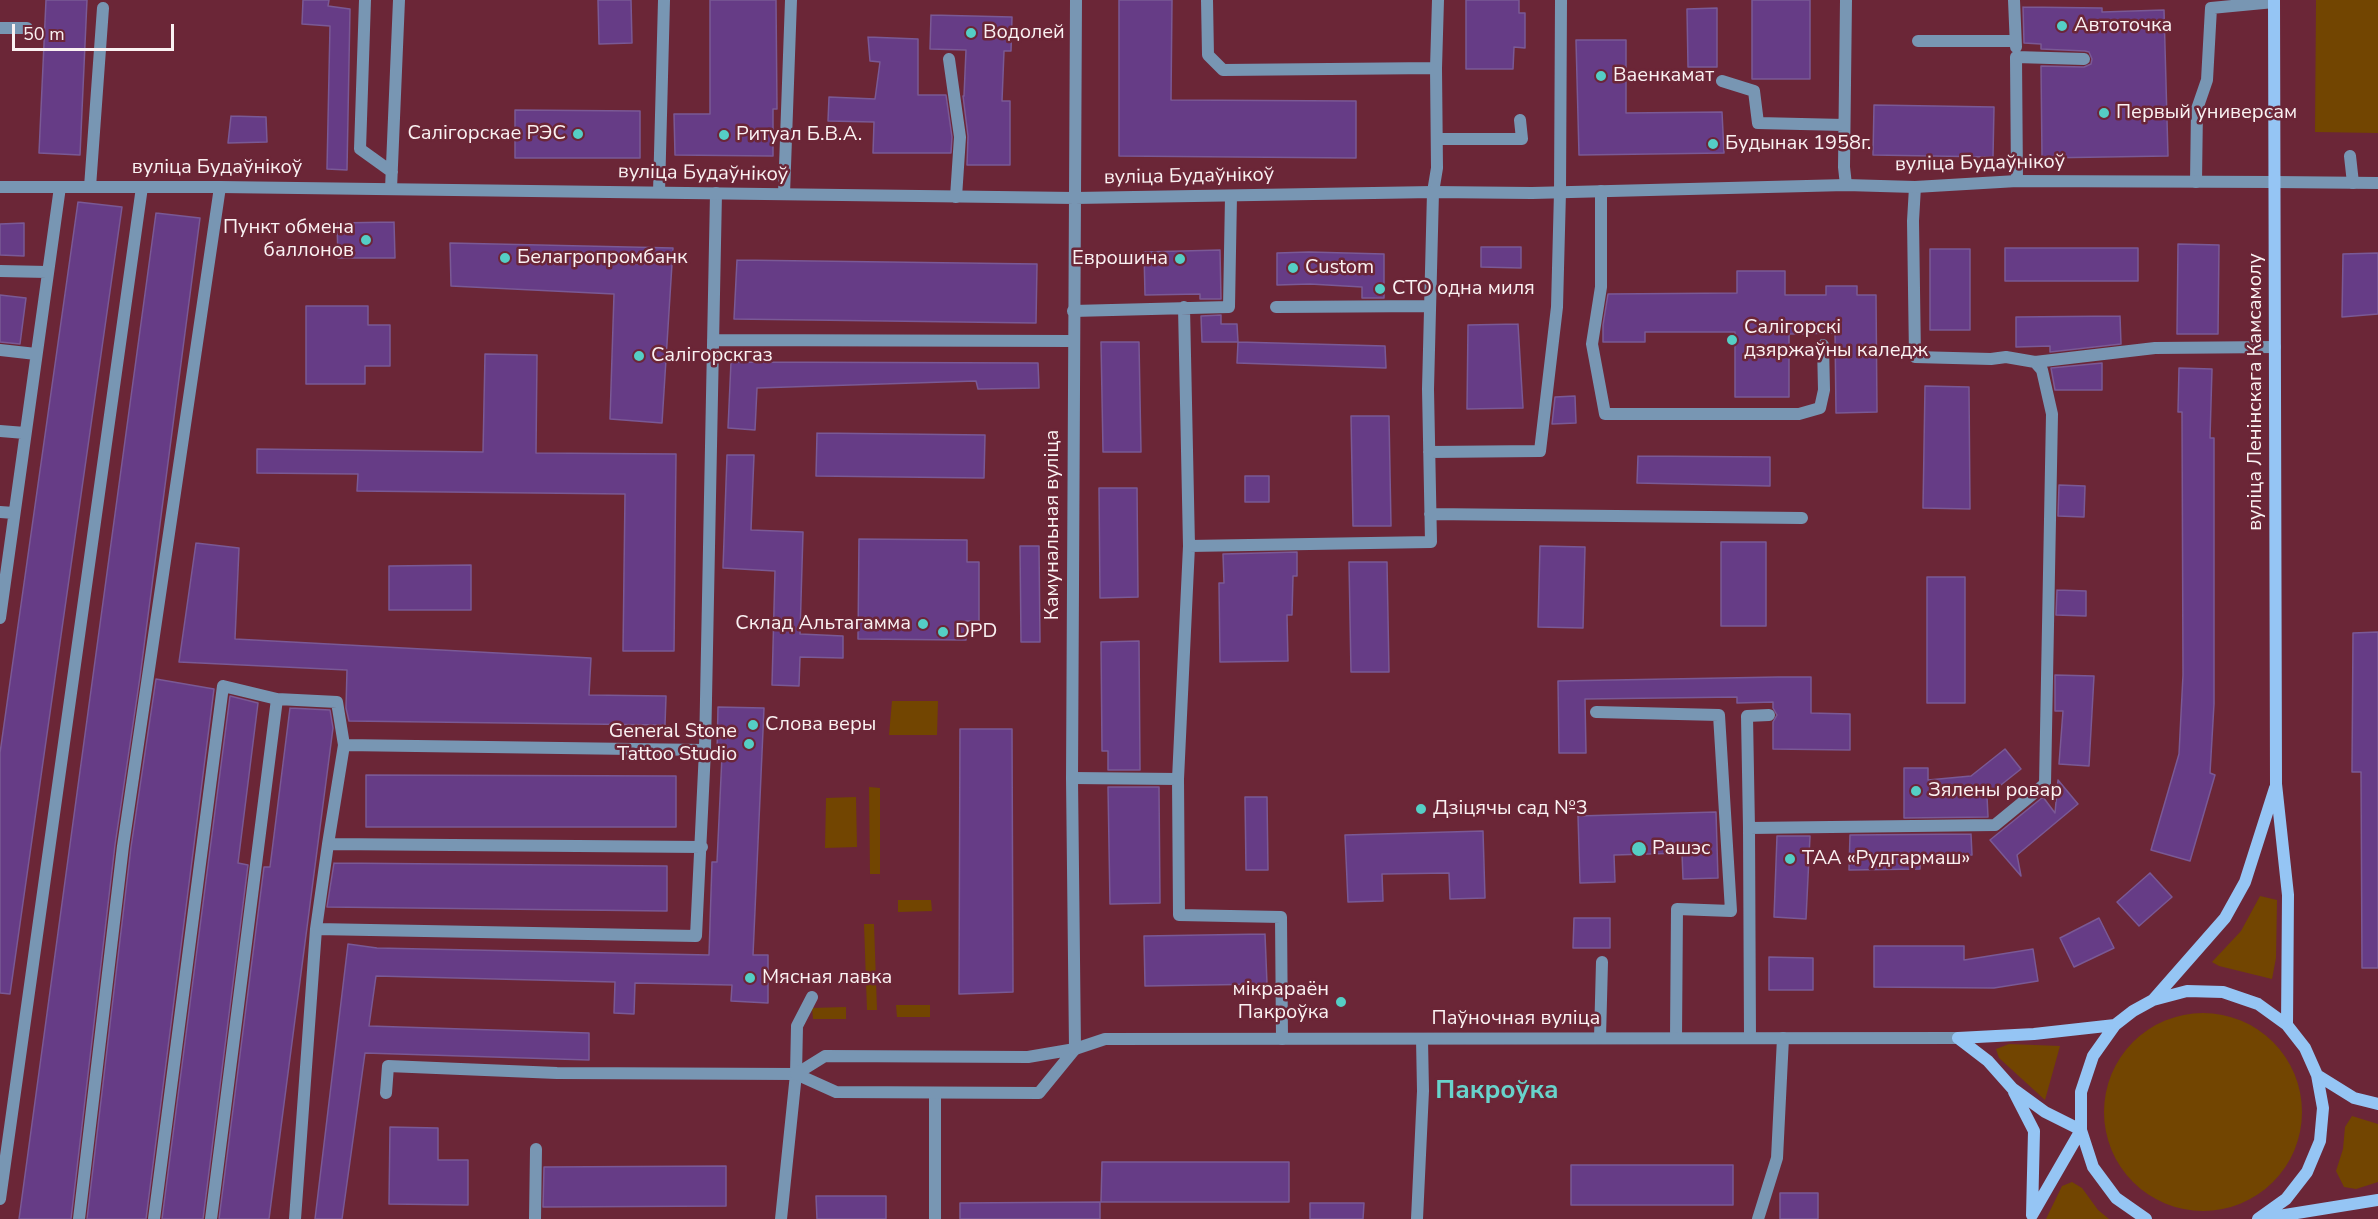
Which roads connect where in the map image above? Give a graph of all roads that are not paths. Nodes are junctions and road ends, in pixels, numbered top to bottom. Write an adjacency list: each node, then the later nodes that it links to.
1 (365, 0): 26 (street)
2 (399, 0): 26 (street)
3 (664, 0): 41 (street)
4 (791, 0): 45 (street)
5 (1076, 0): 48 (street, Камунальная вуліца)
6 (1208, 0): 20 (street)
7 (1438, 0): 20 (street)
8 (1561, 0): 43 (street)
9 (1846, 0): 23 (street)
10 (2014, 0): 16 (street)
11 (2274, 1): 28 (street); 29 (main road, вуліца Ленінскага Камсамолу)
12 (102, 8): 35 (street)
13 (0, 28): 14 (street)
14 (27, 28)
15 (1918, 41): 16 (street)
16 (2015, 41): 17 (street)
17 (2016, 57): 19 (street); 27 (street)
18 (949, 59): 47 (street)
19 (2084, 59)
20 (1436, 68): 24 (street)
21 (1722, 81): 23 (street)
22 (1520, 120): 24 (street)
23 (1844, 125): 32 (street)
24 (1437, 139): 42 (street)
25 (2350, 156): 30 (street)
26 (392, 172): 39 (street)
27 (2017, 182): 28 (street, вуліца Будаўнікоў); 38 (street, вуліца Будаўнікоў)
28 (2196, 182): 29 (street, вуліца Будаўнікоў)
29 (2274, 182): 30 (street, вуліца Будаўнікоў); 58 (main road, вуліца Ленінскага Камсамолу)
30 (2353, 183): 31 (street, вуліца Будаўнікоў)
31 (2378, 183)
32 (1846, 185): 38 (street, вуліца Будаўнікоў); 40 (street, вуліца Будаўнікоў)
33 (0, 187): 34 (street, вуліца Будаўнікоў)
34 (60, 187): 35 (street, вуліца Будаўнікоў); 50 (street)
35 (90, 187): 36 (street, вуліца Будаўнікоў)
36 (142, 187): 37 (street, вуліца Будаўнікоў); 105 (street)
37 (220, 187): 39 (street, вуліца Будаўнікоў); 108 (street)
38 (1915, 187): 61 (street)
39 (391, 189): 41 (street, вуліца Будаўнікоў)
40 (1601, 191): 43 (street, вуліца Будаўнікоў); 57 (street)
41 (659, 192): 44 (street, вуліца Будаўнікоў)
42 (1433, 192): 43 (street, вуліца Будаўнікоў); 46 (street, вуліца Будаўнікоў); 51 (street)
43 (1560, 192): 64 (street)
44 (716, 193): 45 (street, вуліца Будаўнікоў); 55 (street)
45 (784, 194): 47 (street, вуліца Будаўнікоў)
46 (1231, 196): 48 (street, вуліца Будаўнікоў); 52 (street)
47 (956, 197): 48 (street, вуліца Будаўнікоў)
48 (1075, 198): 54 (street, Камунальная вуліца)
49 (0, 271): 50 (street)
50 (46, 272): 60 (street)
51 (1430, 306): 53 (street); 64 (street)
52 (1184, 307): 54 (street); 69 (street)
53 (1276, 307)
54 (1073, 311): 56 (street, Камунальная вуліца)
55 (713, 340): 56 (street); 76 (street)
56 (1073, 341): 77 (street, Камунальная вуліца)
57 (1823, 345)
58 (2275, 347): 61 (street); 79 (main road, вуліца Ленінскага Камсамолу)
59 (0, 350): 60 (street)
60 (36, 354): 63 (street)
61 (2035, 362): 80 (street)
62 (0, 431): 63 (street)
63 (25, 433): 66 (street)
64 (1429, 452): 67 (street)
65 (0, 512): 66 (street)
66 (14, 513): 70 (street)
67 (1430, 514): 68 (street); 69 (street)
68 (1802, 518)
69 (1189, 546): 78 (street)
70 (2, 591): 71 (street)
71 (0, 618)
72 (277, 699): 75 (street); 109 (street); 110 (street)
73 (1596, 712): 90 (street)
74 (1769, 715): 80 (street)
75 (344, 745): 76 (street); 81 (street)
76 (705, 750): 82 (street)
77 (1072, 778): 78 (street); 96 (street, Камунальная вуліца)
78 (1178, 778): 94 (street)
79 (2276, 784): 86 (main road, вуліца Ленінскага Камсамолу); 87 (main road, вуліца Ленінскага Камсамолу)
80 (1749, 828): 91 (street)
81 (328, 844): 82 (street); 83 (street)
82 (702, 847): 83 (street)
83 (316, 929): 111 (street)
84 (1602, 962): 89 (street)
85 (812, 997): 97 (street)
86 (2153, 1000): 87 (main road); 88 (main road)
87 (2287, 1025): 98 (main road)
88 (2115, 1026): 93 (main road); 103 (main road)
89 (1600, 1038): 90 (street, Паўночная вуліца); 95 (street, Паўночная вуліца)
90 (1676, 1038): 91 (street, Паўночная вуліца)
91 (1750, 1038): 92 (street, Паўночная вуліца)
92 (1783, 1038): 93 (street, Паўночная вуліца); 116 (street)
93 (1958, 1038): 99 (main road)
94 (1282, 1039): 95 (street, Паўночная вуліца); 96 (street, Паўночная вуліца)
95 (1422, 1039): 115 (street)
96 (1075, 1049): 97 (street, Паўночная вуліца); 101 (street)
97 (796, 1074): 100 (street); 101 (street); 113 (street)
98 (2317, 1075): 102 (main road); 118 (main road)
99 (2012, 1088): 103 (main road); 107 (main road)
100 (386, 1093)
101 (935, 1094): 114 (street)
102 (2378, 1104)
103 (2081, 1130): 107 (main road); 117 (main road)
104 (536, 1149): 112 (street)
105 (0, 1199)
106 (2378, 1200): 118 (main road)
107 (2031, 1217)
108 (79, 1219)
109 (154, 1219)
110 (211, 1219)
111 (295, 1219)
112 (535, 1219)
113 (781, 1219)
114 (935, 1219)
115 (1417, 1219)
116 (1758, 1219)
117 (2146, 1219)
118 (2259, 1219)

